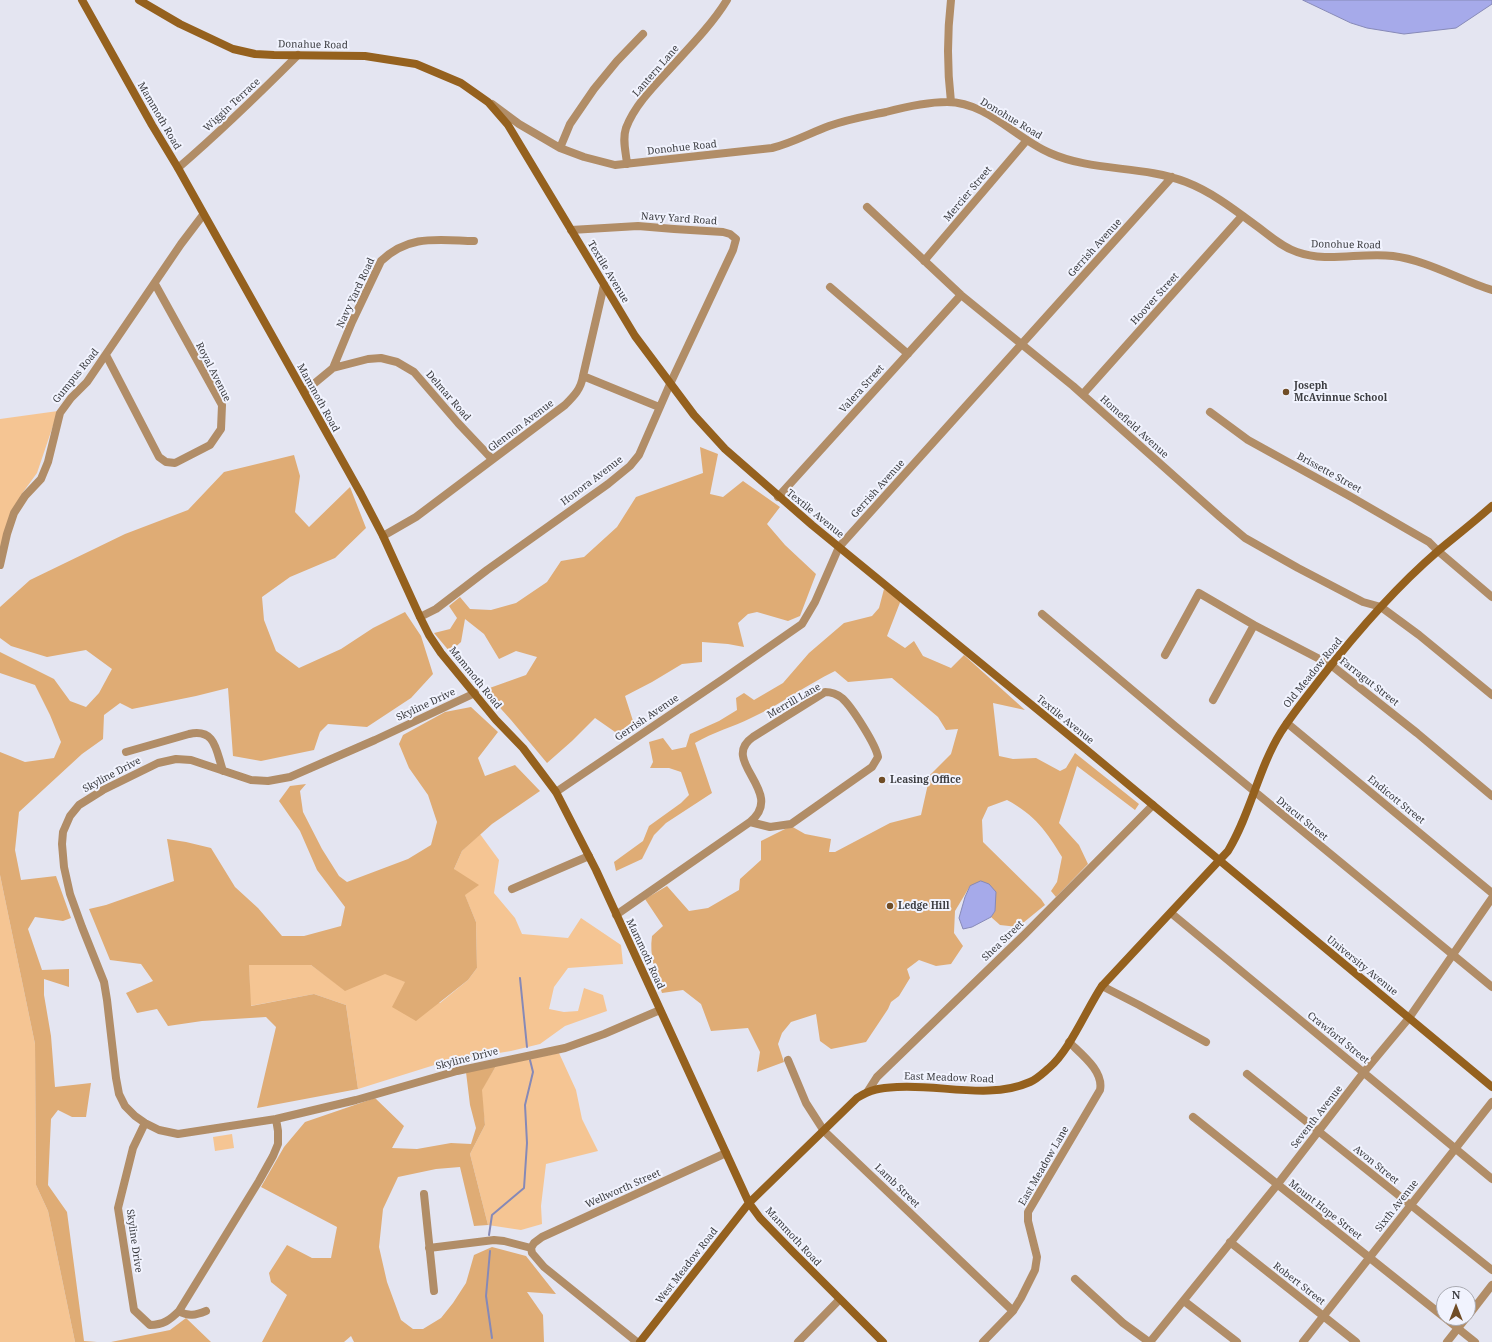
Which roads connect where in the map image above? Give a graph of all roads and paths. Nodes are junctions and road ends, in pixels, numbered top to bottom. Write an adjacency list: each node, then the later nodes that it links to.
1 (82, 0): 12 (main road, Mammoth Road)
2 (139, 0): 6 (main road, Donahue Road)
3 (726, 0): 11 (street, Lantern Lane)
4 (951, 0): 8 (street)
5 (642, 34): 10 (street)
6 (298, 55): 7 (main road, Donahue Road); 12 (street, Wiggin Terrace)
7 (488, 102): 10 (street, Donohue Road); 17 (main road, Textile Avenue)
8 (951, 102): 9 (street, Donohue Road); 11 (street, Donohue Road)
9 (1027, 140): 13 (street, Donohue Road); 20 (street, Mercier Street)
10 (560, 148): 11 (street, Donohue Road)
11 (627, 164)
12 (178, 168): 15 (main road, Mammoth Road)
13 (1172, 177): 16 (street, Donohue Road); 26 (street, Gerrish Avenue)
14 (867, 207): 20 (street, Homefield Avenue)
15 (203, 215): 21 (street, Gumpus Road); 32 (main road, Mammoth Road)
16 (1242, 216): 24 (street, Donohue Road); 33 (street, Hoover Street)
17 (571, 230): 18 (street, Navy Yard Road); 22 (main road, Textile Avenue)
18 (736, 238): 31 (street, Honora Avenue)
19 (474, 241): 29 (street, Navy Yard Road)
20 (924, 261): 25 (street, Homefield Avenue)
21 (155, 284): 28 (street, Gumpus Road); 28 (street, Royal Avenue)
22 (604, 285): 30 (street, Glennon Avenue); 31 (main road, Textile Avenue)
23 (830, 287): 27 (street)
24 (1492, 290)
25 (961, 295): 26 (street, Homefield Avenue); 27 (street, Valera Street)
26 (1021, 344): 33 (street, Homefield Avenue); 40 (street, Gerrish Avenue)
27 (908, 354): 37 (street, Valera Street)
28 (106, 355): 42 (street, Gumpus Road)
29 (333, 368): 32 (street, Navy Yard Road); 36 (street, Delmar Road)
30 (583, 376): 34 (street); 36 (street, Glennon Avenue)
31 (670, 384): 34 (street, Honora Avenue); 37 (main road, Textile Avenue)
32 (304, 392): 39 (main road, Mammoth Road)
33 (1083, 394): 44 (street, Homefield Avenue)
34 (659, 407): 46 (street, Honora Avenue)
35 (1210, 412): 41 (street, Brissette Street)
36 (492, 459): 39 (street, Glennon Avenue)
37 (778, 497): 40 (main road, Textile Avenue)
38 (1492, 506): 41 (main road, Old Meadow Road)
39 (383, 536): 46 (main road, Mammoth Road)
40 (839, 547): 56 (street, Gerrish Avenue); 59 (main road, Textile Avenue)
41 (1438, 552): 43 (street, Brissette Street); 44 (main road, Old Meadow Road)
42 (0, 565)
43 (1492, 597)
44 (1381, 607): 49 (main road, Old Meadow Road); 51 (street)
45 (1042, 614): 57 (street, Dracut Street)
46 (420, 617): 50 (main road, Mammoth Road)
47 (1254, 624): 48 (street, Farragut Street); 49 (street, Farragut Street); 52 (street)
48 (1165, 655)
49 (1331, 665): 53 (main road, Old Meadow Road); 58 (street, Farragut Street)
50 (475, 693): 55 (street, Skyline Drive); 56 (main road, Mammoth Road)
51 (1492, 695)
52 (1213, 700)
53 (1286, 723): 57 (main road, Old Meadow Road); 65 (street, Endicott Street)
54 (126, 752): 55 (street)
55 (223, 771): 84 (street, Skyline Drive)
56 (556, 792): 61 (main road, Mammoth Road)
57 (1255, 793): 62 (main road, Old Meadow Road); 69 (street, Dracut Street)
58 (1492, 796)
59 (1152, 805): 62 (main road, Textile Avenue); 80 (street, Shea Street)
60 (750, 822): 60 (street, Merrill Lane); 68 (street, Merrill Lane)
61 (588, 856): 64 (street); 68 (main road, Mammoth Road)
62 (1220, 861): 63 (main road, Old Meadow Road); 73 (main road, University Avenue)
63 (1197, 886): 67 (main road, East Meadow Road)
64 (512, 890)
65 (1492, 893)
66 (1492, 898): 69 (street, Seventh Avenue)
67 (1171, 913): 70 (main road, East Meadow Road); 77 (street, Crawford Street)
68 (616, 915): 72 (main road, Mammoth Road)
69 (1453, 955): 71 (street, Dracut Street); 73 (street, Seventh Avenue)
70 (1102, 986): 74 (main road, East Meadow Road); 75 (street)
71 (1492, 987)
72 (660, 1010): 83 (street, Skyline Drive); 88 (main road, Mammoth Road)
73 (1409, 1018): 77 (street, Seventh Avenue); 79 (main road, University Avenue)
74 (1069, 1042): 80 (main road, East Meadow Road); 106 (street, East Meadow Lane)
75 (1206, 1042)
76 (788, 1060): 85 (street, Lamb Street)
77 (1364, 1072): 86 (street, Seventh Avenue); 87 (street, Crawford Street)
78 (1247, 1074): 86 (street, Avon Street)
79 (1492, 1087)
80 (868, 1091): 85 (main road, East Meadow Road)
81 (1492, 1102): 87 (street, Sixth Avenue)
82 (1193, 1117): 90 (street, Mount Hope Street)
83 (276, 1119): 84 (street, Skyline Drive); 107 (street, Skyline Drive)
84 (145, 1123): 107 (street, Skyline Drive)
85 (824, 1131): 92 (main road, East Meadow Road); 106 (street, Lamb Street)
86 (1318, 1131): 90 (street, Seventh Avenue); 93 (street, Avon Street)
87 (1456, 1149): 89 (street, Crawford Street); 93 (street, Sixth Avenue)
88 (726, 1153): 92 (main road, Mammoth Road); 96 (street, Wellworth Street)
89 (1492, 1179)
90 (1277, 1185): 94 (street, Seventh Avenue); 97 (street, Mount Hope Street)
91 (424, 1194): 95 (street)
92 (749, 1203): 102 (main road, Mammoth Road); 113 (main road, West Meadow Road)
93 (1410, 1205): 97 (street, Sixth Avenue); 98 (street, Avon Street)
94 (1230, 1242): 103 (street, Seventh Avenue); 109 (street, Robert Street)
95 (429, 1248): 96 (street); 101 (street)
96 (532, 1248): 113 (street)
97 (1369, 1258): 108 (street, Mount Hope Street); 109 (street, Sixth Avenue)
98 (1492, 1270)
99 (1075, 1279): 117 (street)
100 (1492, 1285): 104 (street)
101 (434, 1291)
102 (839, 1300): 114 (street); 115 (main road, Mammoth Road)
103 (1184, 1301): 117 (street, Seventh Avenue); 118 (street)
104 (1476, 1305)
105 (206, 1311): 107 (street)
106 (1013, 1311): 116 (street, East Meadow Lane)
107 (179, 1312)
108 (1436, 1312)
109 (1324, 1316): 119 (street, Sixth Avenue); 120 (street, Robert Street)
110 (1454, 1326): 112 (street, Mount Hope Street)
111 (1460, 1326): 112 (street)
112 (1458, 1329): 121 (street); 122 (street, Mount Hope Street)
113 (639, 1342)
114 (798, 1342)
115 (883, 1342)
116 (983, 1342)
117 (1149, 1342)
118 (1237, 1342)
119 (1303, 1342)
120 (1356, 1342)
121 (1447, 1342)
122 (1475, 1342)

